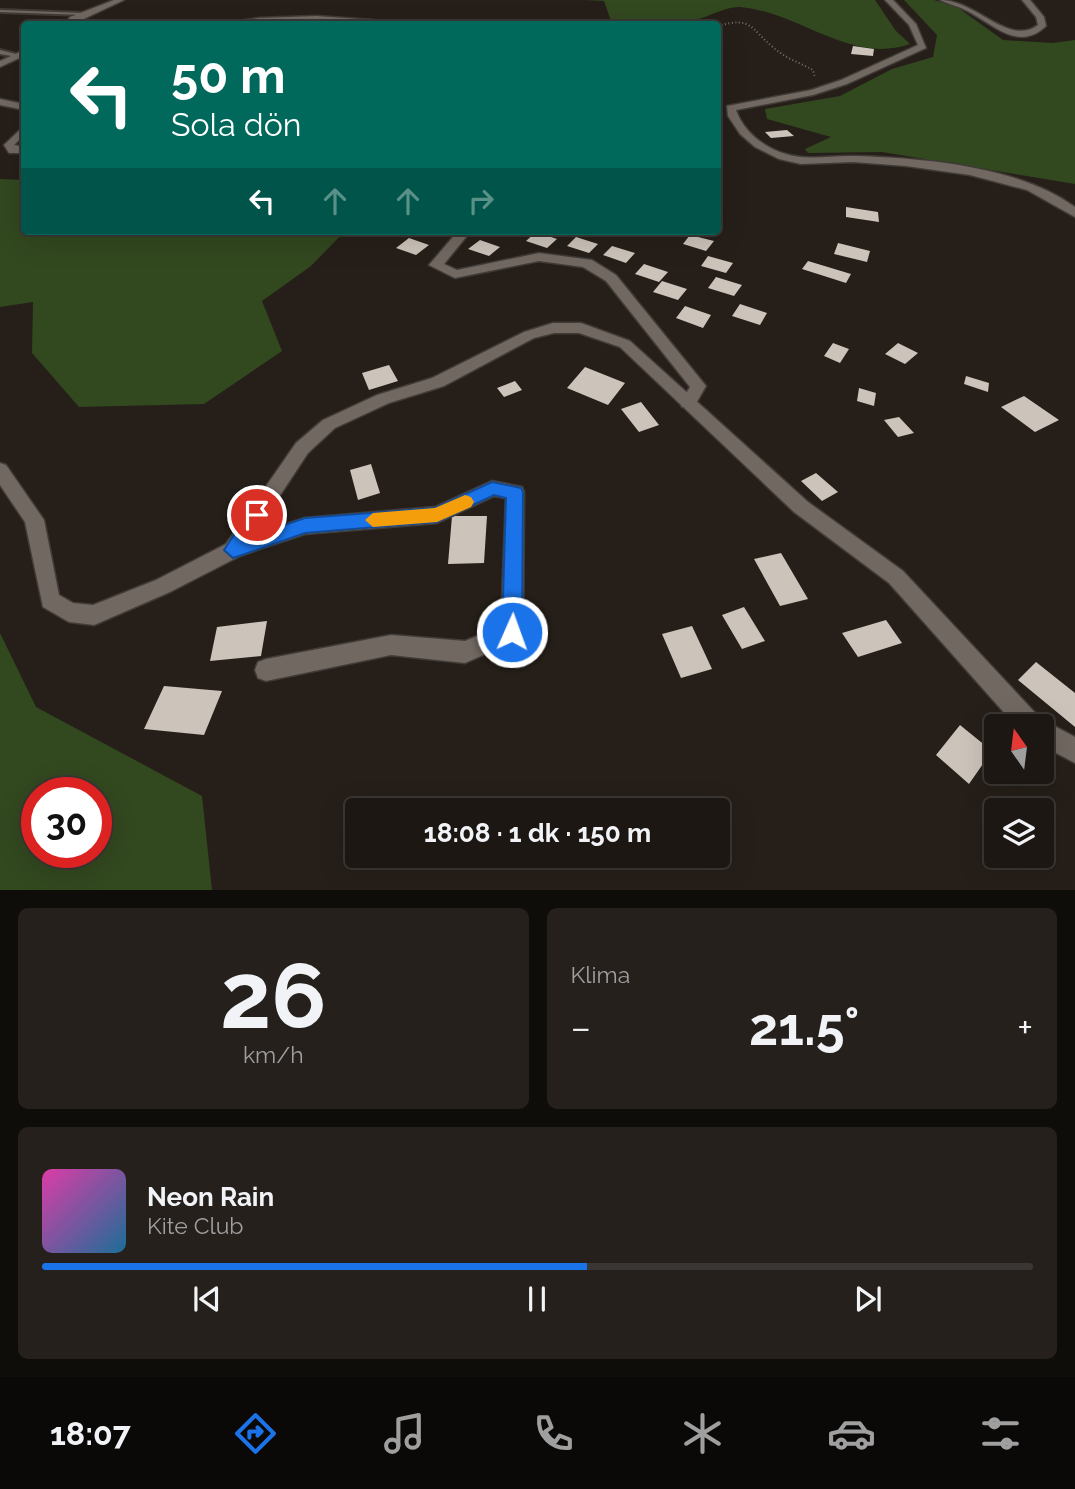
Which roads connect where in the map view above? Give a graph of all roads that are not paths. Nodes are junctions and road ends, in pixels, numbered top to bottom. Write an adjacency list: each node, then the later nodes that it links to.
1 (120, 0): 6 (street)
2 (889, 0): 17 (street)
3 (944, 0): 4 (street)
4 (1026, 0)
5 (0, 11): 6 (lane)
6 (84, 14): 7 (street)
7 (74, 21)
8 (262, 21): 9 (street)
9 (366, 21)
10 (0, 52): 11 (lane)
11 (21, 54): 12 (street)
12 (0, 64)
13 (0, 102): 14 (street)
14 (21, 106)
15 (21, 132): 16 (street)
16 (21, 150)
17 (1075, 213)
18 (462, 235): 19 (street)
19 (688, 402): 21 (street); 23 (street)
20 (0, 470): 21 (street)
21 (233, 550): 22 (street)
22 (266, 670)
23 (1021, 714)
24 (1054, 739): 25 (street)
25 (1075, 751)

